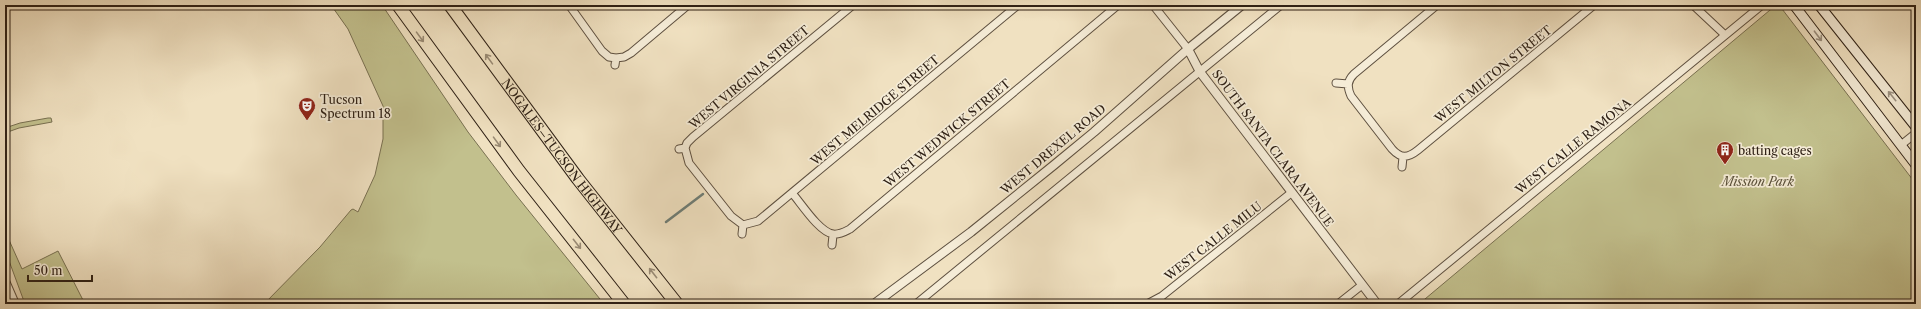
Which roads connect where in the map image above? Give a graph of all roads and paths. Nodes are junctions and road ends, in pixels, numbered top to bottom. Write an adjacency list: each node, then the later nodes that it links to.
1 (398, 5): 39 (highway, one-way to 39)
2 (450, 5): 40 (highway, NOGALES–TUCSON HIGHWAY, one-way to 2)
3 (569, 5): 19 (street)
4 (688, 5): 19 (street)
5 (853, 5): 32 (street, WEST VIRGINIA STREET)
6 (1018, 5): 30 (street, WEST MELRIDGE STREET)
7 (1118, 5): 34 (street, WEST WEDWICK STREET)
8 (1152, 5): 18 (street, SOUTH SANTA CLARA AVENUE)
9 (1242, 5): 18 (street, WEST DREXEL ROAD)
10 (1281, 5): 21 (street)
11 (1437, 5): 23 (street)
12 (1594, 5): 27 (street, WEST MILTON STREET)
13 (1693, 5): 17 (street)
14 (1762, 5): 17 (street, WEST CALLE RAMONA)
15 (1794, 5): 26 (main road, one-way to 26)
16 (1819, 5): 24 (main road, one-way to 16)
17 (1725, 35): 46 (street, WEST CALLE RAMONA)
18 (1188, 49): 21 (street, SOUTH SANTA CLARA AVENUE); 41 (street, WEST DREXEL ROAD)
19 (616, 58): 20 (street)
20 (615, 65)
21 (1200, 72): 31 (street, SOUTH SANTA CLARA AVENUE); 42 (street)
22 (1336, 83): 23 (street)
23 (1348, 84): 27 (street)
24 (1916, 127)
25 (1916, 133): 26 (street)
26 (1901, 145): 28 (main road)
27 (1403, 157): 29 (street)
28 (1916, 165)
29 (1402, 166)
30 (792, 192): 32 (street, WEST MELRIDGE STREET); 34 (street)
31 (1291, 193): 37 (street, SOUTH SANTA CLARA AVENUE); 43 (street, WEST CALLE MILU)
32 (743, 226): 33 (street)
33 (742, 234)
34 (833, 235): 35 (street)
35 (832, 245)
36 (5, 281): 38 (street)
37 (1362, 285): 44 (street); 45 (street, SOUTH SANTA CLARA AVENUE)
38 (15, 304)
39 (624, 304)
40 (677, 304)
41 (874, 304)
42 (916, 304)
43 (1147, 304)
44 (1338, 304)
45 (1377, 304)
46 (1398, 304)

